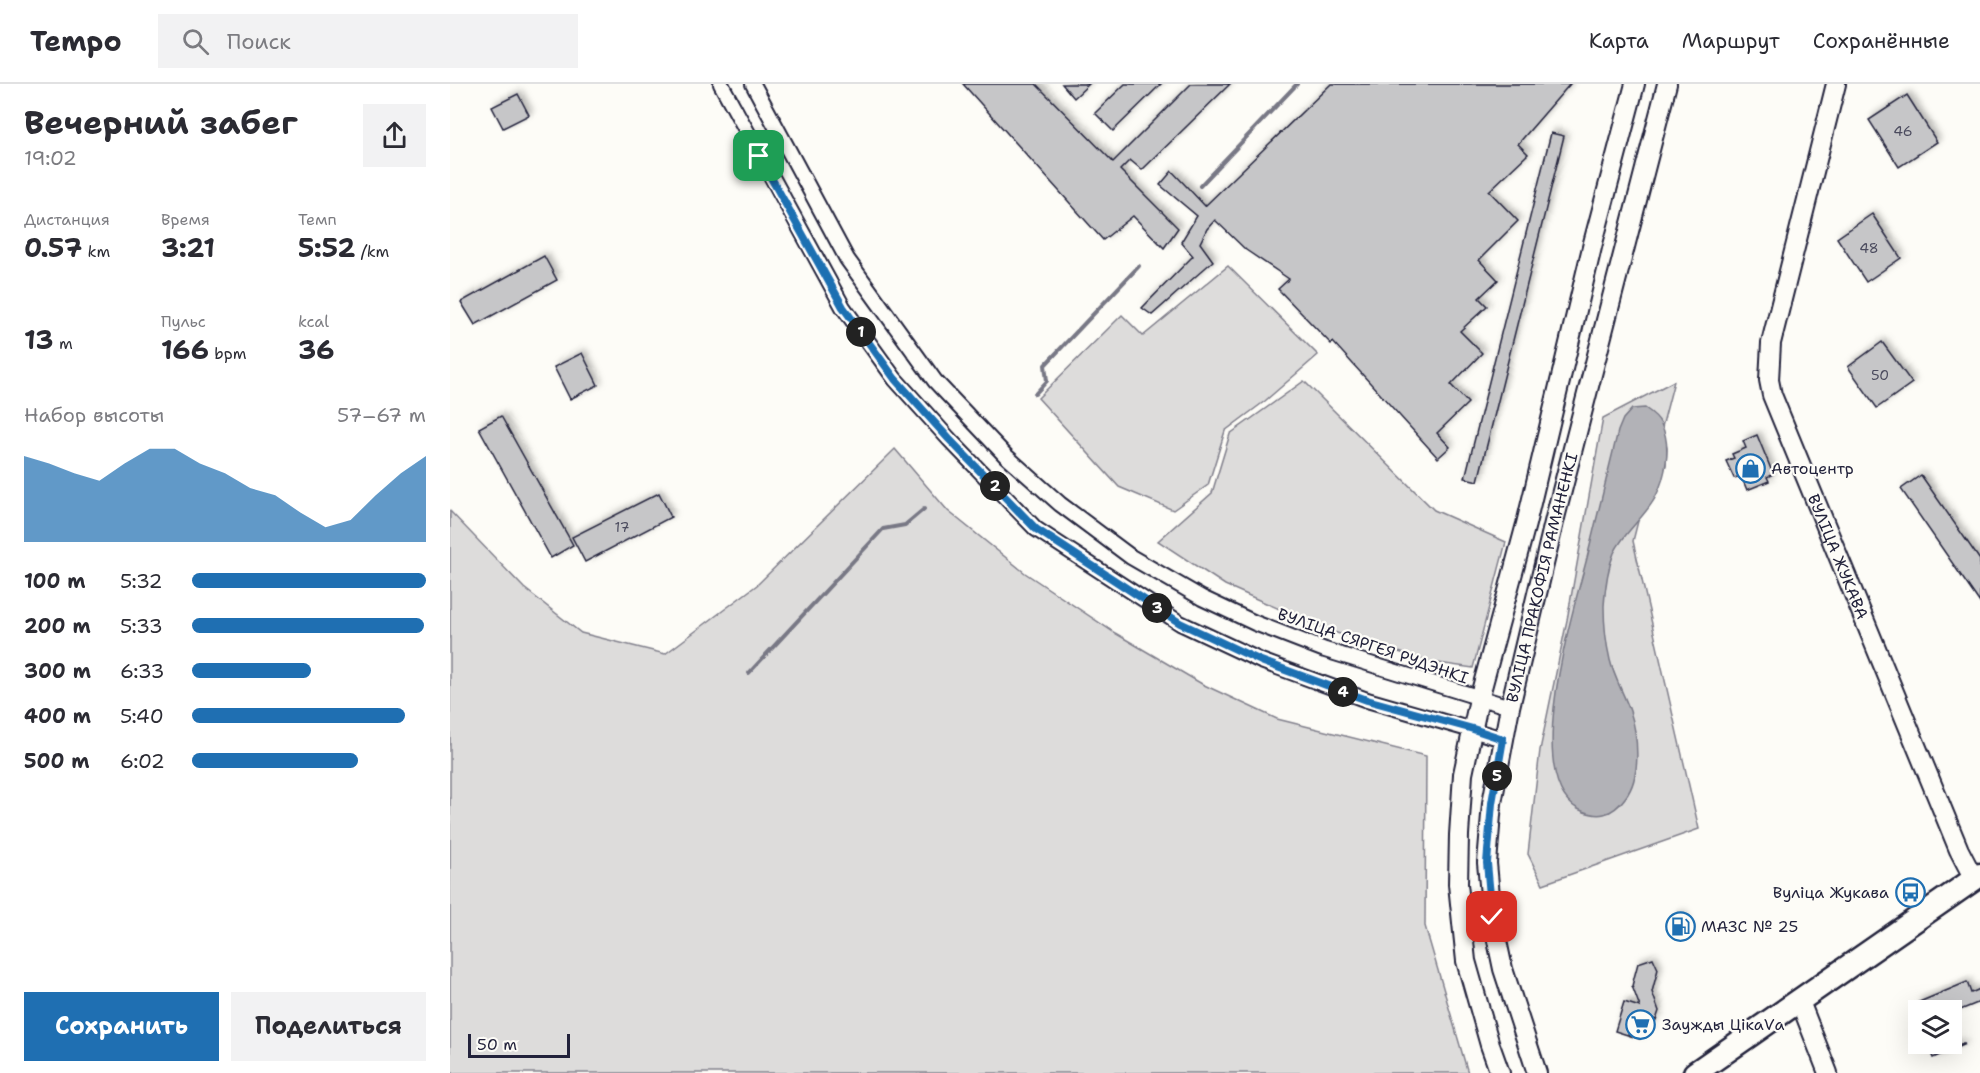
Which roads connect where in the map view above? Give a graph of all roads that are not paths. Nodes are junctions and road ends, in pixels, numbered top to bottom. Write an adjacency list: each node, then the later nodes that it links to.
1 (721, 84): 10 (street)
2 (753, 84): 8 (street, ВУЛІЦА СЯРГЕЯ РУДЭНКІ)
3 (1635, 84): 6 (street, ВУЛІЦА ПРАКОФІЯ РАМАНЕНКІ)
4 (1667, 84): 7 (street, ВУЛІЦА ПРАКОФІЯ РАМАНЕНКІ)
5 (1836, 84): 12 (street, ВУЛІЦА ЖУКАВА)
6 (1593, 243): 7 (street); 8 (street, ВУЛІЦА ПРАКОФІЯ РАМАНЕНКІ)
7 (1624, 251): 9 (street, ВУЛІЦА ПРАКОФІЯ РАМАНЕНКІ)
8 (1479, 699): 9 (street, ВУЛІЦА СЯРГЕЯ РУДЭНКІ); 10 (street, ВУЛІЦА ПРАКОФІЯ РАМАНЕНКІ)
9 (1510, 707): 11 (street, ВУЛІЦА ПРАКОФІЯ РАМАНЕНКІ)
10 (1473, 729): 11 (street); 14 (street, ВУЛІЦА ПРАКОФІЯ РАМАНЕНКІ)
11 (1503, 739): 15 (street, ВУЛІЦА ПРАКОФІЯ РАМАНЕНКІ)
12 (1977, 877): 13 (main road)
13 (1799, 999): 16 (main road); 17 (street)
14 (1500, 1073)
15 (1537, 1073)
16 (1695, 1073)
17 (1828, 1073)

